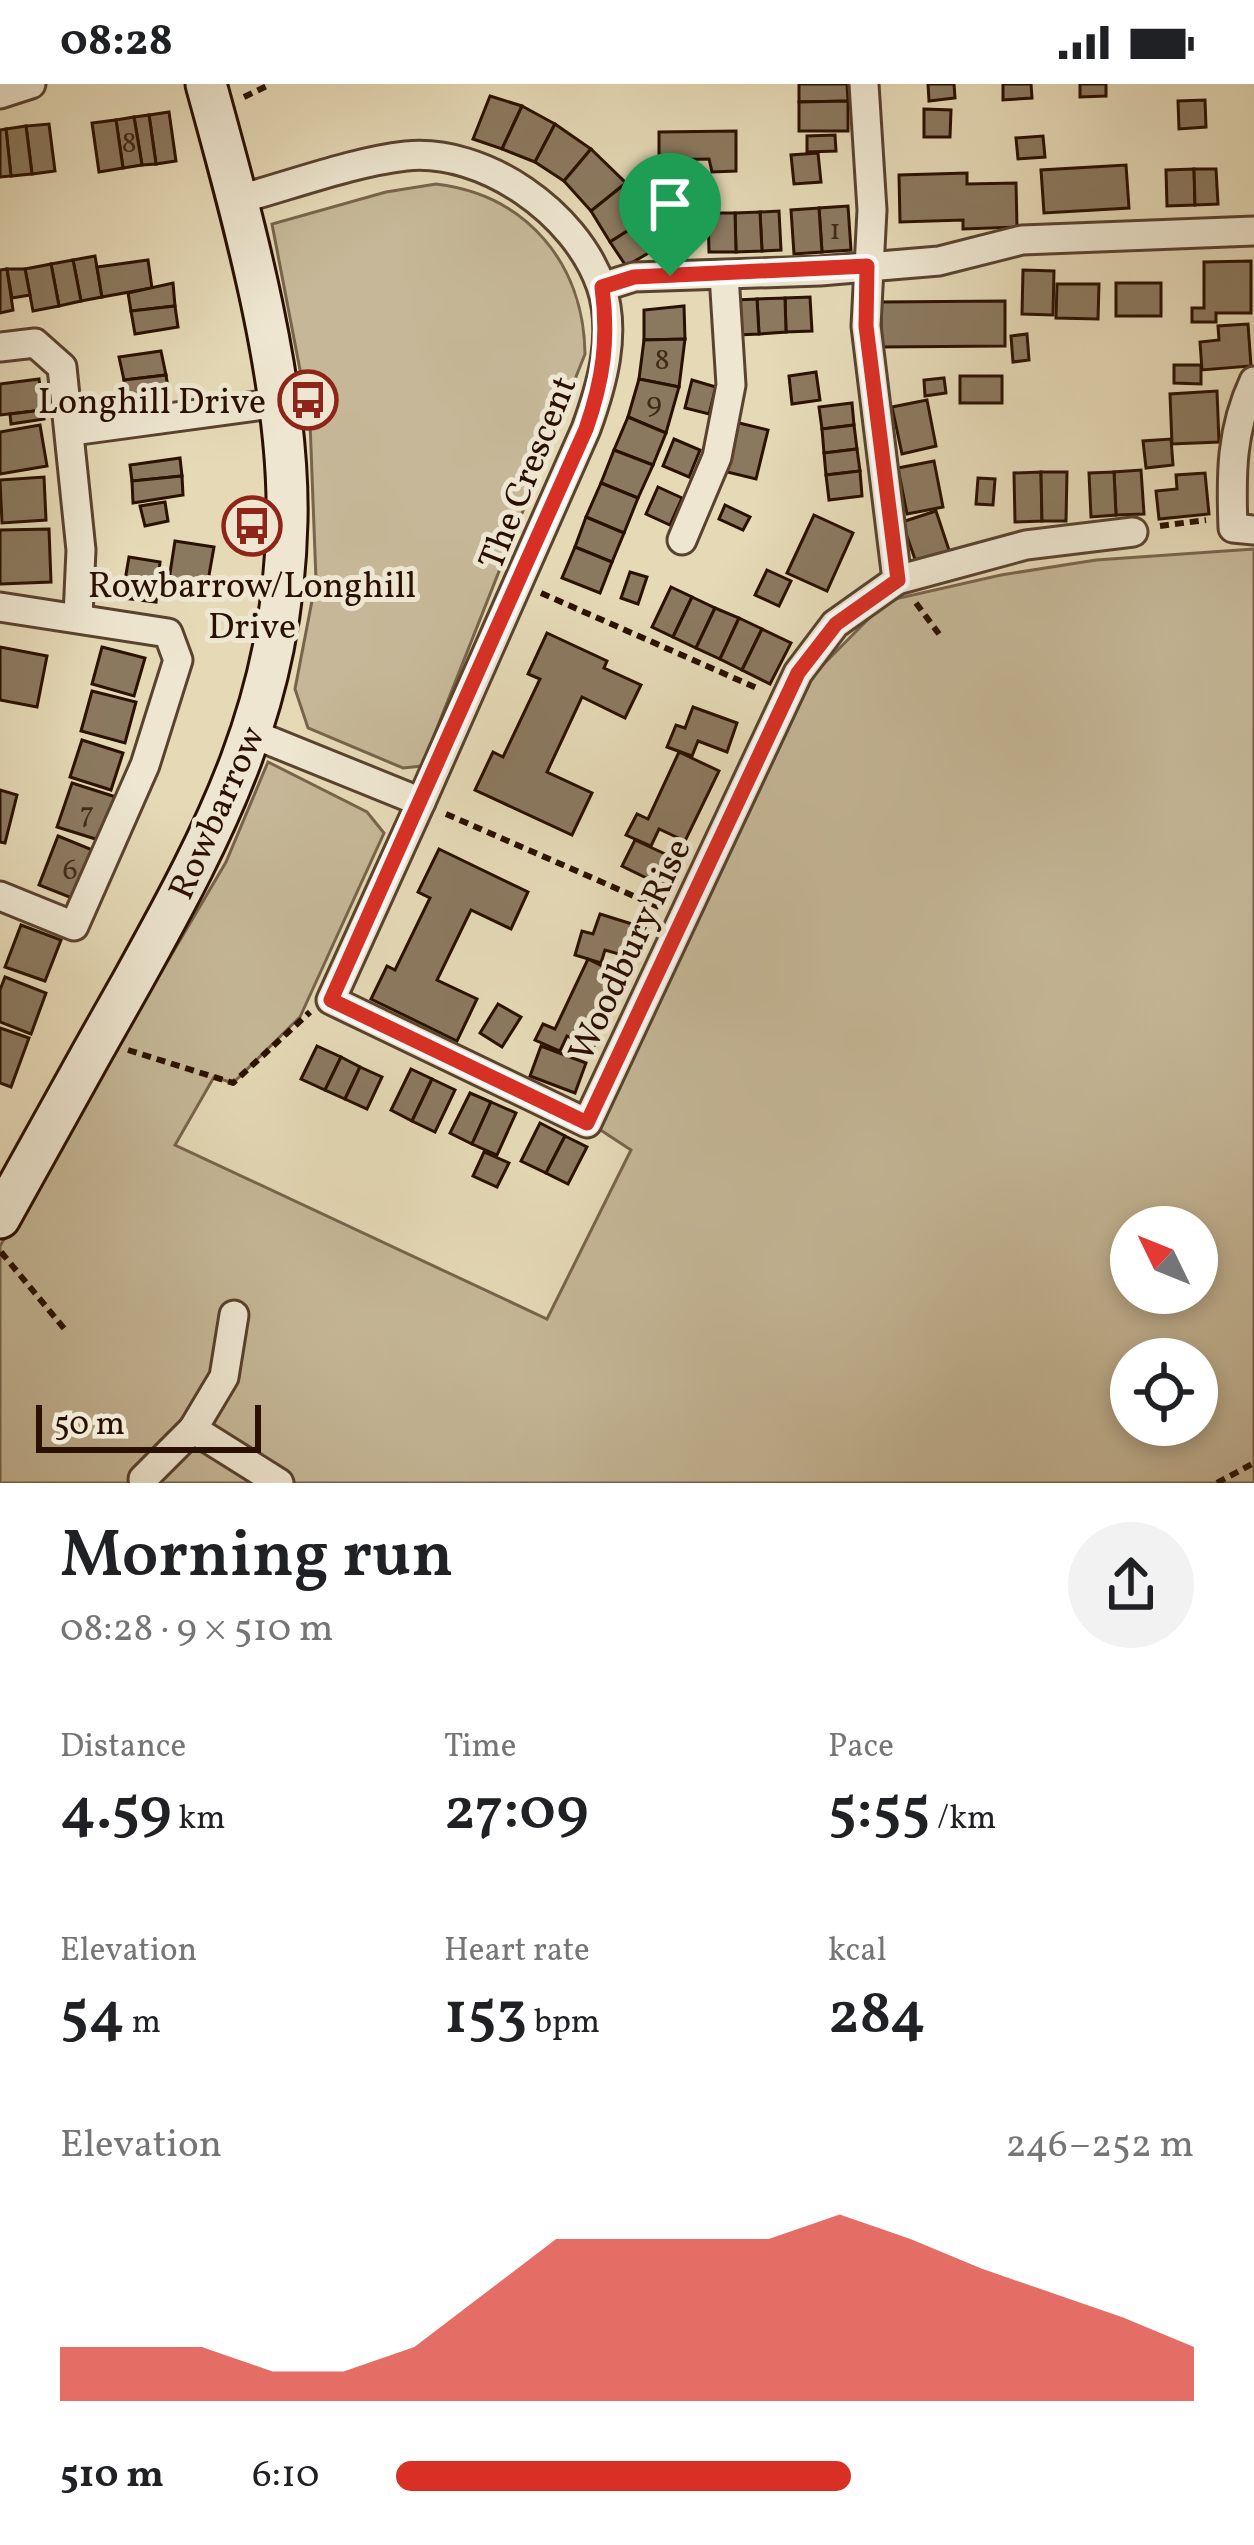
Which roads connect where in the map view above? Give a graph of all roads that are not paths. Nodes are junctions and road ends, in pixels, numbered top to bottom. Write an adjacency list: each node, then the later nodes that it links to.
1 (32, 84): 4 (street)
2 (206, 84): 5 (street, Rowbarrow)
3 (864, 84): 7 (street)
4 (0, 94)
5 (236, 200): 9 (street, The Crescent); 12 (street, Rowbarrow)
6 (1254, 231): 7 (street)
7 (867, 266): 8 (street); 17 (street)
8 (724, 275): 9 (street); 16 (street)
9 (602, 287): 21 (street, The Crescent)
10 (0, 347): 13 (street)
11 (1254, 381): 14 (street)
12 (279, 403): 13 (street); 20 (street, Rowbarrow)
13 (72, 430): 19 (street)
14 (1237, 526)
15 (1133, 532): 17 (street, Woodbury Rise)
16 (682, 540)
17 (898, 580): 23 (street, Woodbury Rise)
18 (0, 607): 19 (street)
19 (78, 616): 22 (street)
20 (253, 734): 21 (street); 24 (street, Rowbarrow)
21 (421, 802): 23 (street, The Crescent)
22 (0, 896)
23 (331, 1000)
24 (0, 1218)
25 (235, 1316): 26 (street)
26 (193, 1429): 27 (street); 28 (street)
27 (143, 1479)
28 (279, 1483)

